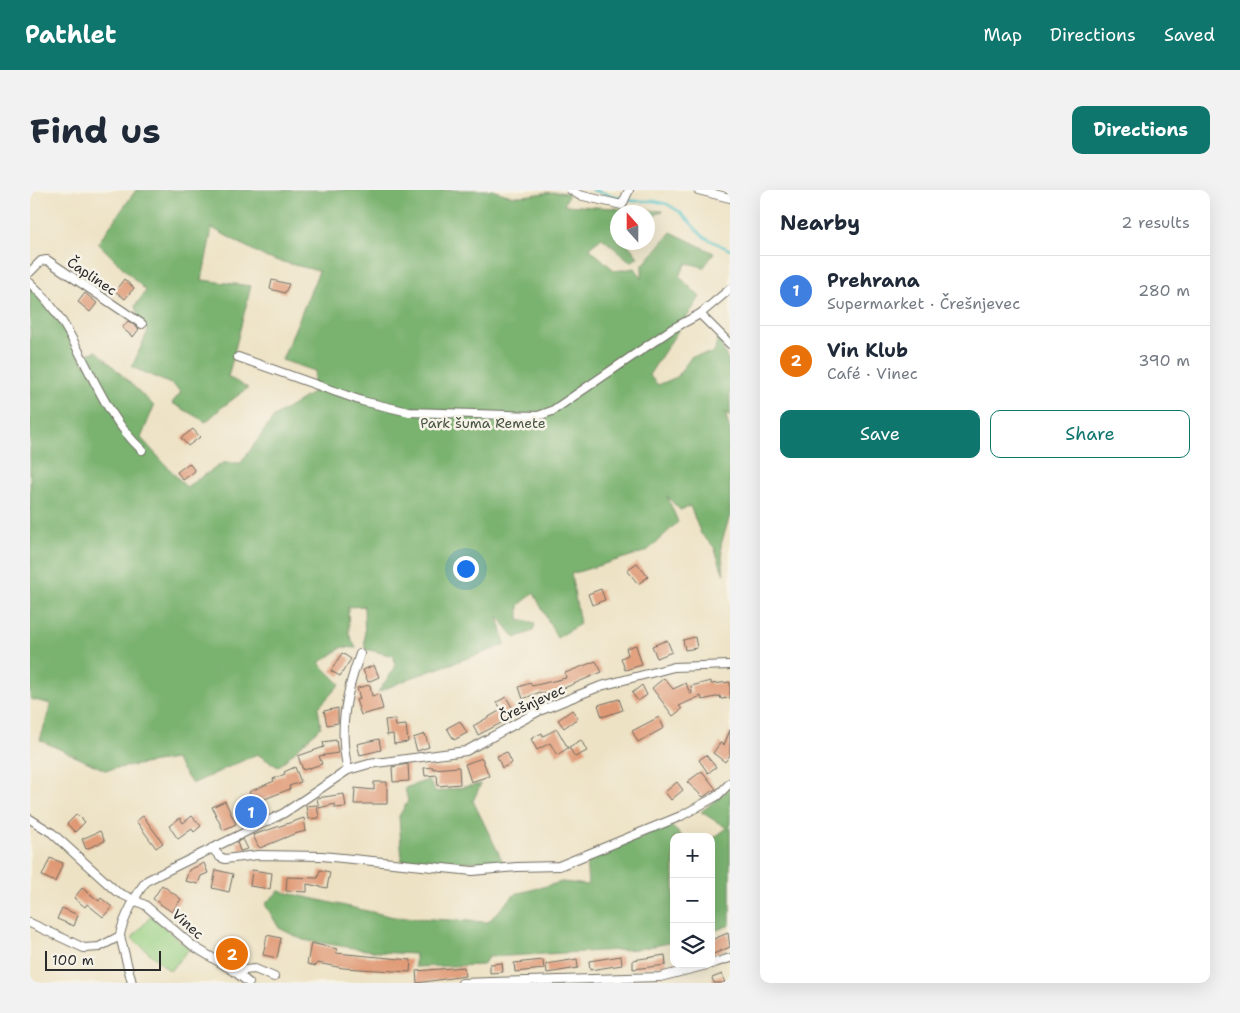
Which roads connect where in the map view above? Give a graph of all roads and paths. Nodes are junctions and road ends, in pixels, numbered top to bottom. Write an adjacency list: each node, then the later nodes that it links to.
1 (571, 190): 3 (street)
2 (698, 190): 4 (street)
3 (626, 196)
4 (730, 198)
5 (30, 272): 9 (street, Čaplinec)
6 (30, 283): 12 (street)
7 (730, 289): 8 (street)
8 (700, 314): 10 (street); 11 (street)
9 (142, 324)
10 (730, 344)
11 (238, 357)
12 (142, 450)
13 (360, 654): 15 (street)
14 (730, 665): 15 (street, Črešnjevec)
15 (348, 770): 18 (street, Črešnjevec)
16 (730, 783): 18 (street)
17 (30, 819): 19 (street, Vinec)
18 (212, 848): 19 (street, Črešnjevec)
19 (136, 900): 21 (street); 25 (street, Vinec)
20 (30, 923): 21 (street)
21 (120, 936): 29 (street)
22 (730, 958): 23 (street)
23 (715, 963)
24 (699, 968): 27 (street)
25 (234, 971): 26 (street); 30 (street, Vinec)
26 (274, 977)
27 (667, 979): 28 (street)
28 (598, 981): 31 (street)
29 (132, 983)
30 (249, 983)
31 (462, 983)

